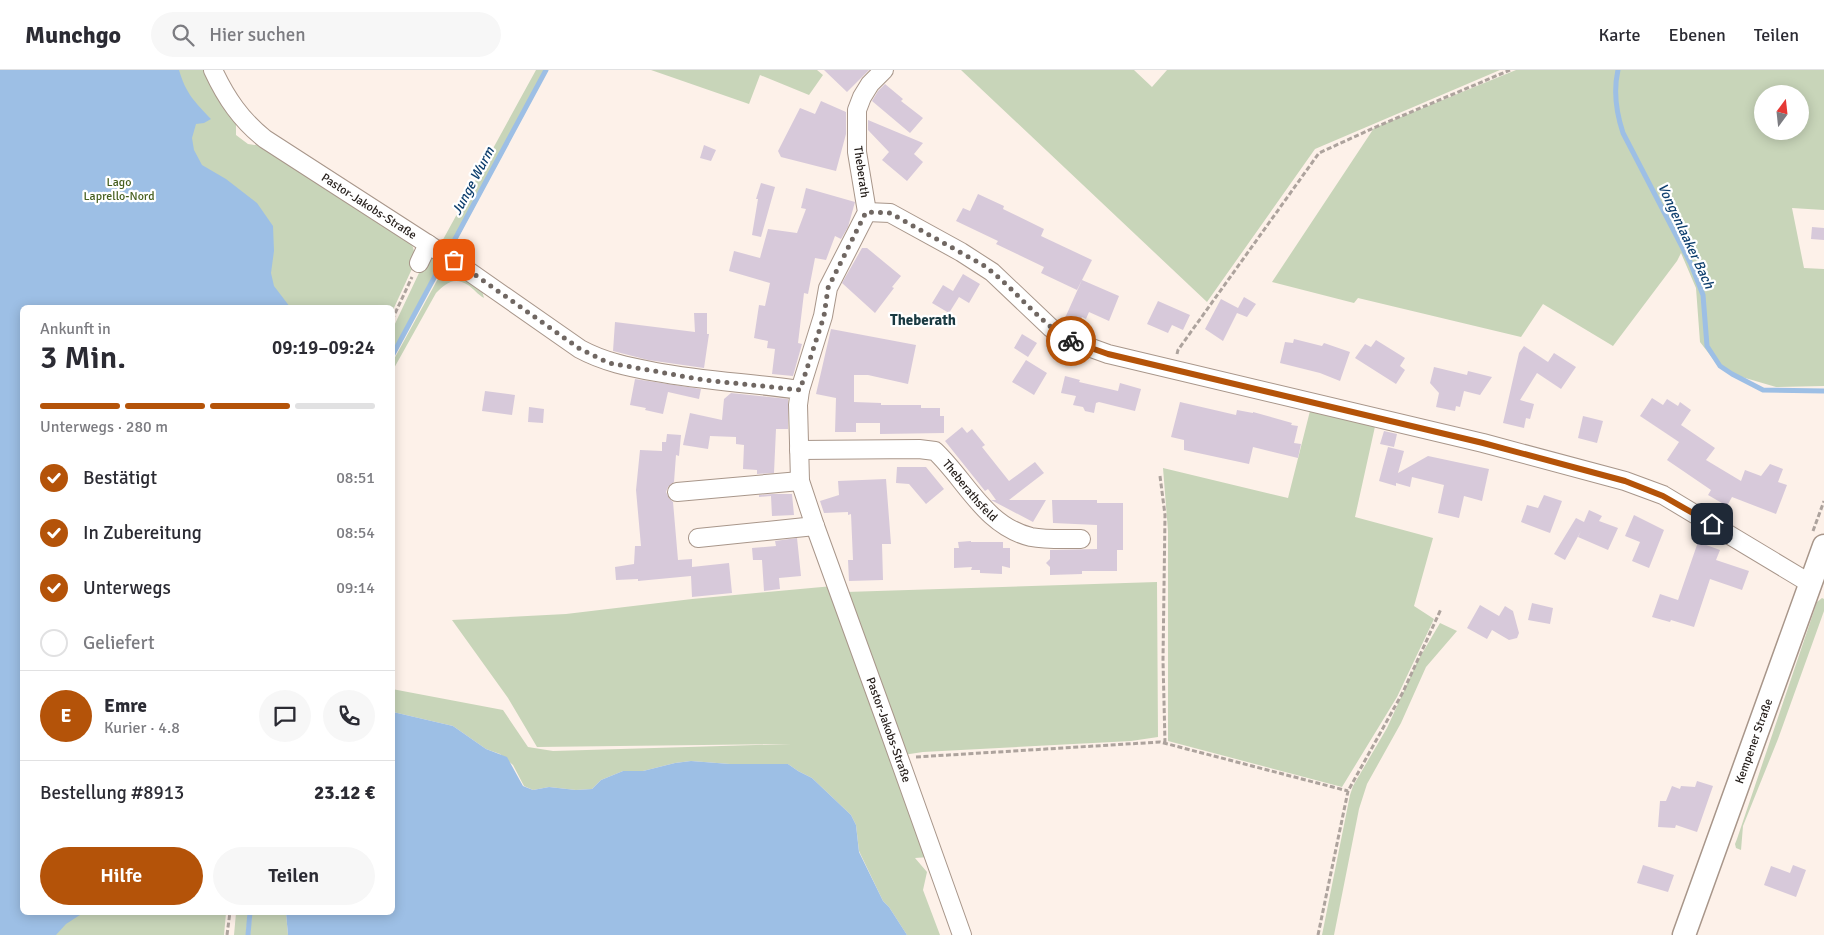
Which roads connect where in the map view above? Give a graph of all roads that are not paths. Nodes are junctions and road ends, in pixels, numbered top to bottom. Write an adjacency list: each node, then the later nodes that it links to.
1 (213, 70): 4 (street, Pastor-Jakobs-Straße)
2 (884, 70): 3 (street, Theberath)
3 (866, 212): 6 (street, Theberath); 14 (street)
4 (433, 247): 5 (street); 6 (street, Pastor-Jakobs-Straße)
5 (419, 263)
6 (800, 390): 7 (street, Pastor-Jakobs-Straße)
7 (799, 450): 8 (street, Pastor-Jakobs-Straße); 12 (street, Theberathsfeld)
8 (800, 481): 9 (street); 10 (street, Pastor-Jakobs-Straße)
9 (677, 492)
10 (815, 526): 11 (street); 15 (street, Pastor-Jakobs-Straße)
11 (698, 538)
12 (1081, 538)
13 (1824, 546): 14 (main road, Kempener Straße)
14 (1810, 584): 16 (main road, Kempener Straße)
15 (962, 935)
16 (1684, 935)

